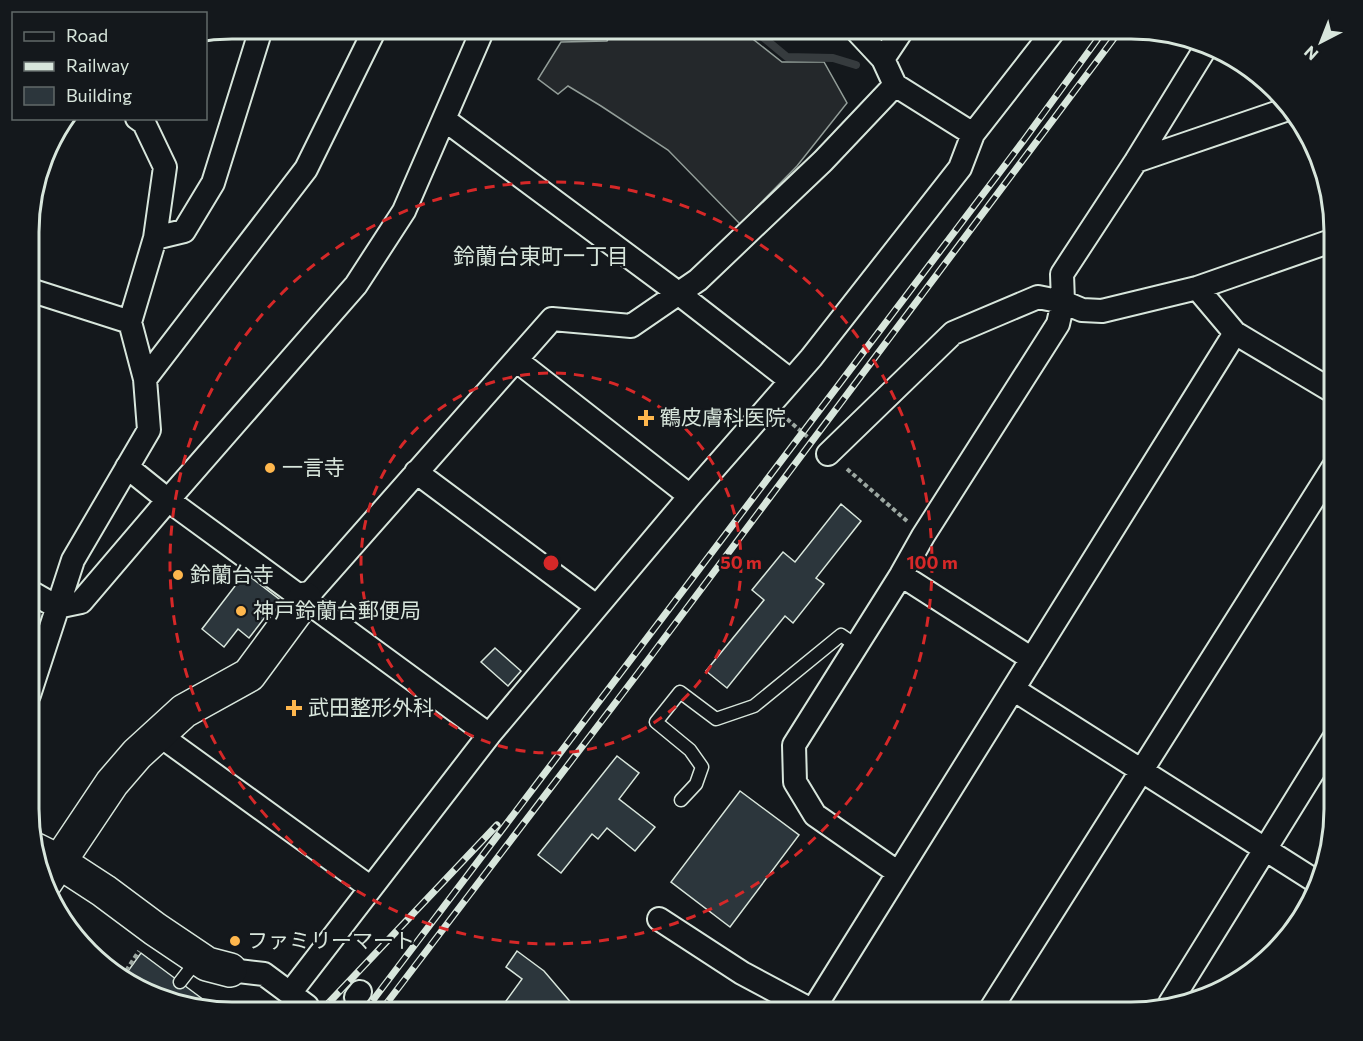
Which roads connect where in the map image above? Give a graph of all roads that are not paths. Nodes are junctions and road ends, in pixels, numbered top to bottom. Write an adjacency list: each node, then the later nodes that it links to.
1 (258, 39): 15 (street)
2 (370, 39): 24 (street)
3 (479, 39): 12 (street)
4 (864, 39): 8 (street)
5 (896, 39): 8 (street)
6 (1047, 39): 13 (street)
7 (1202, 53): 14 (street)
8 (883, 59): 9 (street)
9 (896, 85): 13 (street); 19 (street)
10 (1281, 111): 14 (street)
11 (140, 120): 15 (street)
12 (445, 120): 19 (street); 32 (street)
13 (973, 134): 25 (street)
14 (1136, 160): 20 (street)
15 (155, 238): 21 (street)
16 (1324, 244): 17 (street)
17 (1197, 288): 20 (street); 22 (street)
18 (39, 293): 21 (street)
19 (678, 293): 23 (street); 25 (street)
20 (1064, 302): 27 (street); 33 (street)
21 (130, 322): 24 (street)
22 (1235, 333): 26 (street); 39 (street)
23 (516, 360): 29 (street); 31 (street)
24 (145, 379): 28 (street)
25 (790, 381): 31 (street)
26 (1324, 385)
27 (828, 454)
28 (127, 467): 32 (street); 37 (street)
29 (416, 472): 35 (street); 36 (street)
30 (1324, 482): 45 (street)
31 (690, 496): 36 (street)
32 (168, 500): 35 (street); 37 (street)
33 (901, 575): 38 (street); 39 (street)
34 (39, 597): 37 (street)
35 (305, 599): 42 (street); 43 (street)
36 (596, 606): 43 (street)
37 (57, 607): 40 (street)
38 (857, 646): 46 (lane); 50 (street)
39 (1032, 659): 41 (street)
40 (39, 664)
41 (1013, 689): 45 (street); 50 (street)
42 (158, 734): 48 (street); 52 (street)
43 (489, 735): 52 (street)
44 (1324, 754): 47 (street)
45 (1141, 770): 47 (street); 58 (street)
46 (681, 800)
47 (1264, 849): 51 (street); 55 (street)
48 (47, 863)
49 (48, 866): 54 (street)
50 (897, 872): 57 (street)
51 (1311, 878)
52 (371, 888): 54 (street)
53 (659, 919): 56 (street)
54 (230, 970)
55 (1174, 997)
56 (796, 1002)
57 (819, 1002)
58 (995, 1002)

